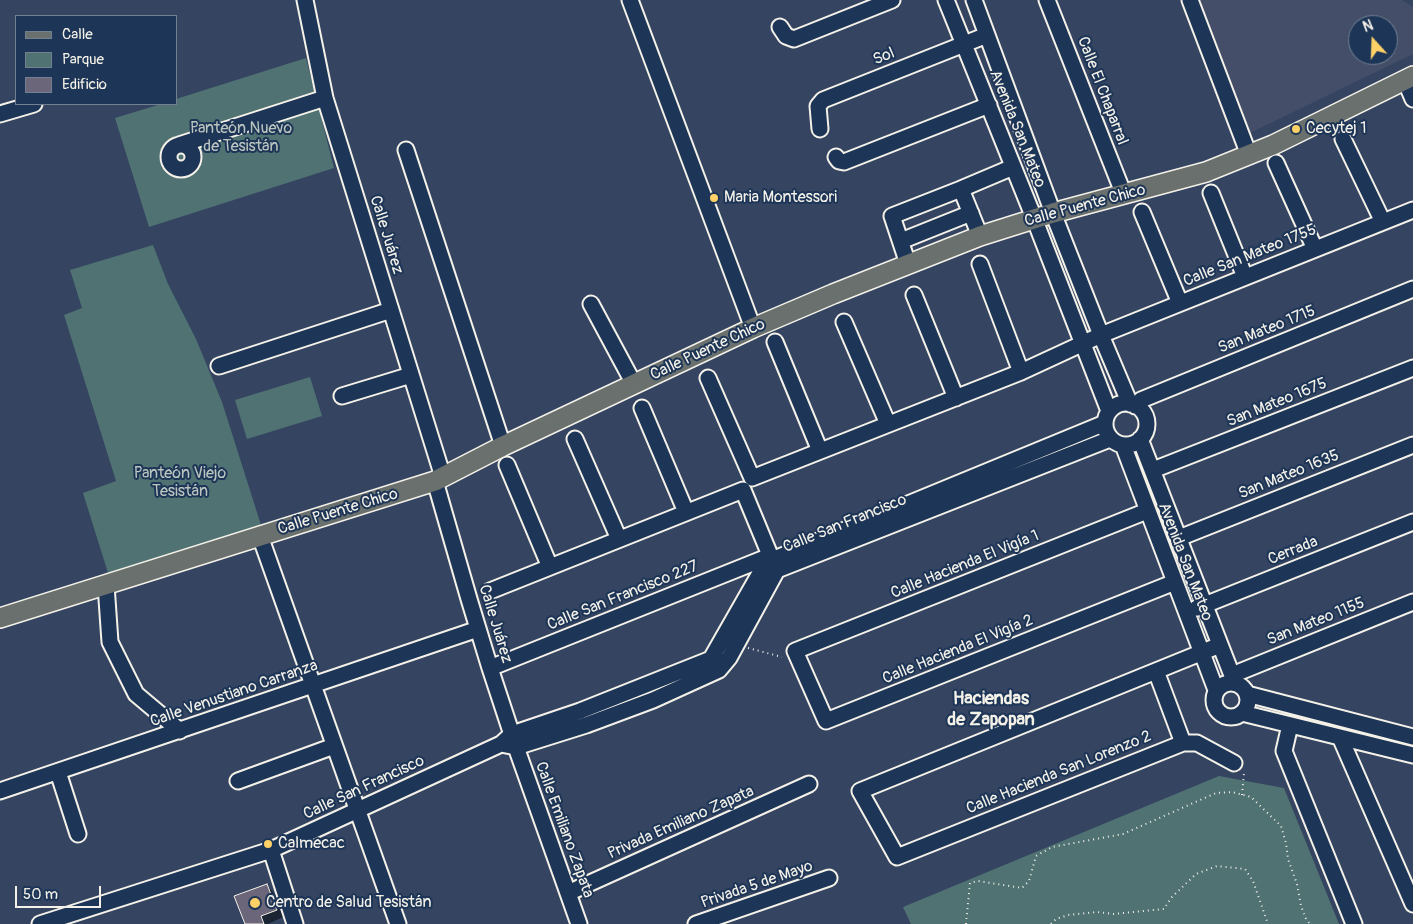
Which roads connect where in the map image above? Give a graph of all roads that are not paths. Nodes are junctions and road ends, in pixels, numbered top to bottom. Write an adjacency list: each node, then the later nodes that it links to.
1 (305, 0): 12 (street, Calle Juárez)
2 (630, 0): 48 (street)
3 (892, 0): 8 (street)
4 (946, 0): 10 (street, Avenida San Mateo)
5 (974, 0): 9 (street, Avenida San Mateo)
6 (1047, 0): 27 (street, Calle El Chaparral)
7 (1190, 0): 21 (street)
8 (780, 27)
9 (987, 34): 10 (street, Sol); 31 (street, Avenida San Mateo)
10 (964, 43): 15 (street, Avenida San Mateo); 17 (street, Sol)
11 (1409, 78): 13 (street); 21 (main road, Calle Puente Chico)
12 (325, 98): 19 (street); 44 (street, Calle Juárez)
13 (1413, 99)
14 (31, 105): 16 (street)
15 (988, 105): 22 (street); 24 (street, Avenida San Mateo)
16 (0, 114)
17 (820, 129)
18 (1343, 139): 33 (street)
19 (179, 145)
20 (406, 150): 68 (street)
21 (1249, 155): 27 (main road, Calle Puente Chico)
22 (836, 157)
23 (1276, 163): 36 (street)
24 (1014, 167): 25 (street); 32 (street, Avenida San Mateo)
25 (961, 189): 30 (street); 35 (street)
26 (1211, 193): 39 (street)
27 (1124, 195): 31 (main road, Calle Puente Chico)
28 (1413, 210): 33 (street, Calle San Mateo 1755)
29 (1142, 212): 42 (street)
30 (971, 213): 34 (street); 35 (street)
31 (1053, 213): 32 (main road, Calle Puente Chico); 45 (street, Avenida San Mateo)
32 (1034, 218): 34 (main road, Calle Puente Chico); 47 (street, Avenida San Mateo)
33 (1383, 222): 36 (street, Calle San Mateo 1755)
34 (980, 236): 37 (main road, Calle Puente Chico)
35 (901, 241): 37 (street)
36 (1315, 249): 39 (street, Calle San Mateo 1755)
37 (908, 264): 48 (main road, Calle Puente Chico)
38 (980, 264): 54 (street)
39 (1245, 277): 42 (street, Calle San Mateo 1755)
40 (1413, 289): 60 (street, San Mateo 1715)
41 (914, 295): 59 (street)
42 (1180, 303): 49 (street, Calle San Mateo 1755)
43 (591, 304): 57 (street)
44 (391, 310): 52 (street); 55 (street, Calle Juárez)
45 (1094, 319): 47 (street); 49 (street, Avenida San Mateo)
46 (844, 322): 63 (street)
47 (1075, 325): 51 (street, Avenida San Mateo)
48 (753, 328): 57 (main road, Calle Puente Chico)
49 (1101, 335): 51 (street, Calle San Mateo 1755); 60 (street, Avenida San Mateo)
50 (774, 342): 69 (street)
51 (1083, 344): 54 (street, Calle San Mateo 1755); 62 (street, Avenida San Mateo)
52 (219, 366)
53 (1413, 368): 71 (street, San Mateo 1675)
54 (1021, 372): 59 (street, Calle San Mateo 1755)
55 (411, 375): 58 (street); 72 (street, Calle Juárez)
56 (708, 378): 69 (street, Calle San Mateo 1755)
57 (634, 384): 68 (main road, Calle Puente Chico)
58 (342, 396)
59 (956, 398): 63 (street, Calle San Mateo 1755)
60 (1132, 405): 62 (street); 65 (street, Avenida San Mateo)
61 (642, 408): 74 (street)
62 (1107, 417): 66 (street, Avenida San Mateo); 80 (street, Calle San Francisco)
63 (888, 424): 69 (street, Calle San Mateo 1755)
64 (575, 439): 79 (street)
65 (1140, 439): 66 (street); 71 (street, Avenida San Mateo)
66 (1116, 442): 73 (street, Avenida San Mateo); 80 (street, Calle San Francisco)
67 (1413, 445): 76 (street, San Mateo 1635)
68 (503, 446): 72 (main road, Calle Puente Chico)
69 (820, 451)
70 (507, 465): 81 (street)
71 (1153, 470): 76 (street, Avenida San Mateo)
72 (439, 479): 77 (main road, Calle Puente Chico); 89 (street, Calle Juárez)
73 (1147, 511): 78 (street, Avenida San Mateo); 91 (street, Calle Hacienda El Vigía 1)
74 (686, 512): 79 (street); 80 (street)
75 (1413, 522): 86 (street, Cerrada)
76 (1178, 534): 78 (street, San Mateo 1635); 86 (street, Avenida San Mateo)
77 (260, 536): 83 (main road, Calle Puente Chico); 98 (street)
78 (1157, 538): 82 (street, Avenida San Mateo)
79 (619, 539): 81 (street)
80 (773, 562): 93 (street, Calle San Francisco); 93 (street, Calle San Francisco); 94 (street, Calle San Francisco 227)
81 (550, 567): 84 (street)
82 (1175, 582): 87 (street, Avenida San Mateo); 91 (street, Calle Hacienda El Vigía 2)
83 (106, 584): 88 (main road, Calle Puente Chico); 106 (street)
84 (490, 591)
85 (1413, 602): 96 (street, San Mateo 1155)
86 (1205, 605): 87 (street, Cerrada); 90 (street, Avenida San Mateo)
87 (1186, 612): 92 (street, Avenida San Mateo)
88 (0, 618)
89 (478, 629): 94 (street, Calle Juárez); 98 (street, Calle Venustiano Carranza)
90 (1220, 645): 92 (street); 96 (street, Avenida San Mateo)
91 (795, 651)
92 (1202, 652): 95 (street); 99 (street, Avenida San Mateo)
93 (717, 662): 97 (street, Calle San Francisco); 101 (street, Calle San Francisco)
94 (490, 668): 109 (street, Calle Juárez)
95 (1156, 671): 110 (street); 110 (street, Calle Hacienda San Lorenzo 2)
96 (1233, 679): 99 (street); 100 (street, Avenida San Mateo)
97 (647, 684): 101 (street); 102 (street, Calle San Francisco)
98 (314, 686): 106 (street, Calle Venustiano Carranza); 111 (street)
99 (1216, 690): 103 (street, Avenida San Mateo)
100 (1247, 694): 103 (street); 107 (street, Avenida San Mateo)
101 (653, 700): 104 (street, Calle San Francisco)
102 (580, 711): 104 (street); 109 (street, Calle San Francisco)
103 (1242, 714): 105 (street, Avenida San Mateo)
104 (586, 725): 109 (street, Calle San Francisco)
105 (1290, 725): 108 (street, Avenida San Mateo); 129 (street)
106 (180, 731): 114 (street, Calle Venustiano Carranza)
107 (1413, 736)
108 (1340, 737): 112 (street, Avenida San Mateo); 123 (street)
109 (509, 741): 118 (street, Calle San Francisco); 122 (street, Calle Emiliano Zapata)
110 (1183, 743): 113 (street)
111 (334, 746): 115 (street); 118 (street)
112 (1413, 755)
113 (1234, 763)
114 (58, 772): 117 (street, Calle Venustiano Carranza); 119 (street)
115 (238, 781)
116 (809, 784): 122 (street, Privada Emiliano Zapata)
117 (0, 791)
118 (358, 810): 120 (street, Calle San Francisco); 126 (street)
119 (78, 834)
120 (271, 850): 124 (street, Calle San Francisco); 125 (street)
121 (829, 878): 128 (street, Privada 5 de Mayo)
122 (568, 893): 127 (street, Calle Emiliano Zapata)
123 (1413, 904)
124 (40, 924)
125 (295, 924)
126 (398, 924)
127 (579, 924)
128 (696, 924)
129 (1354, 924)

